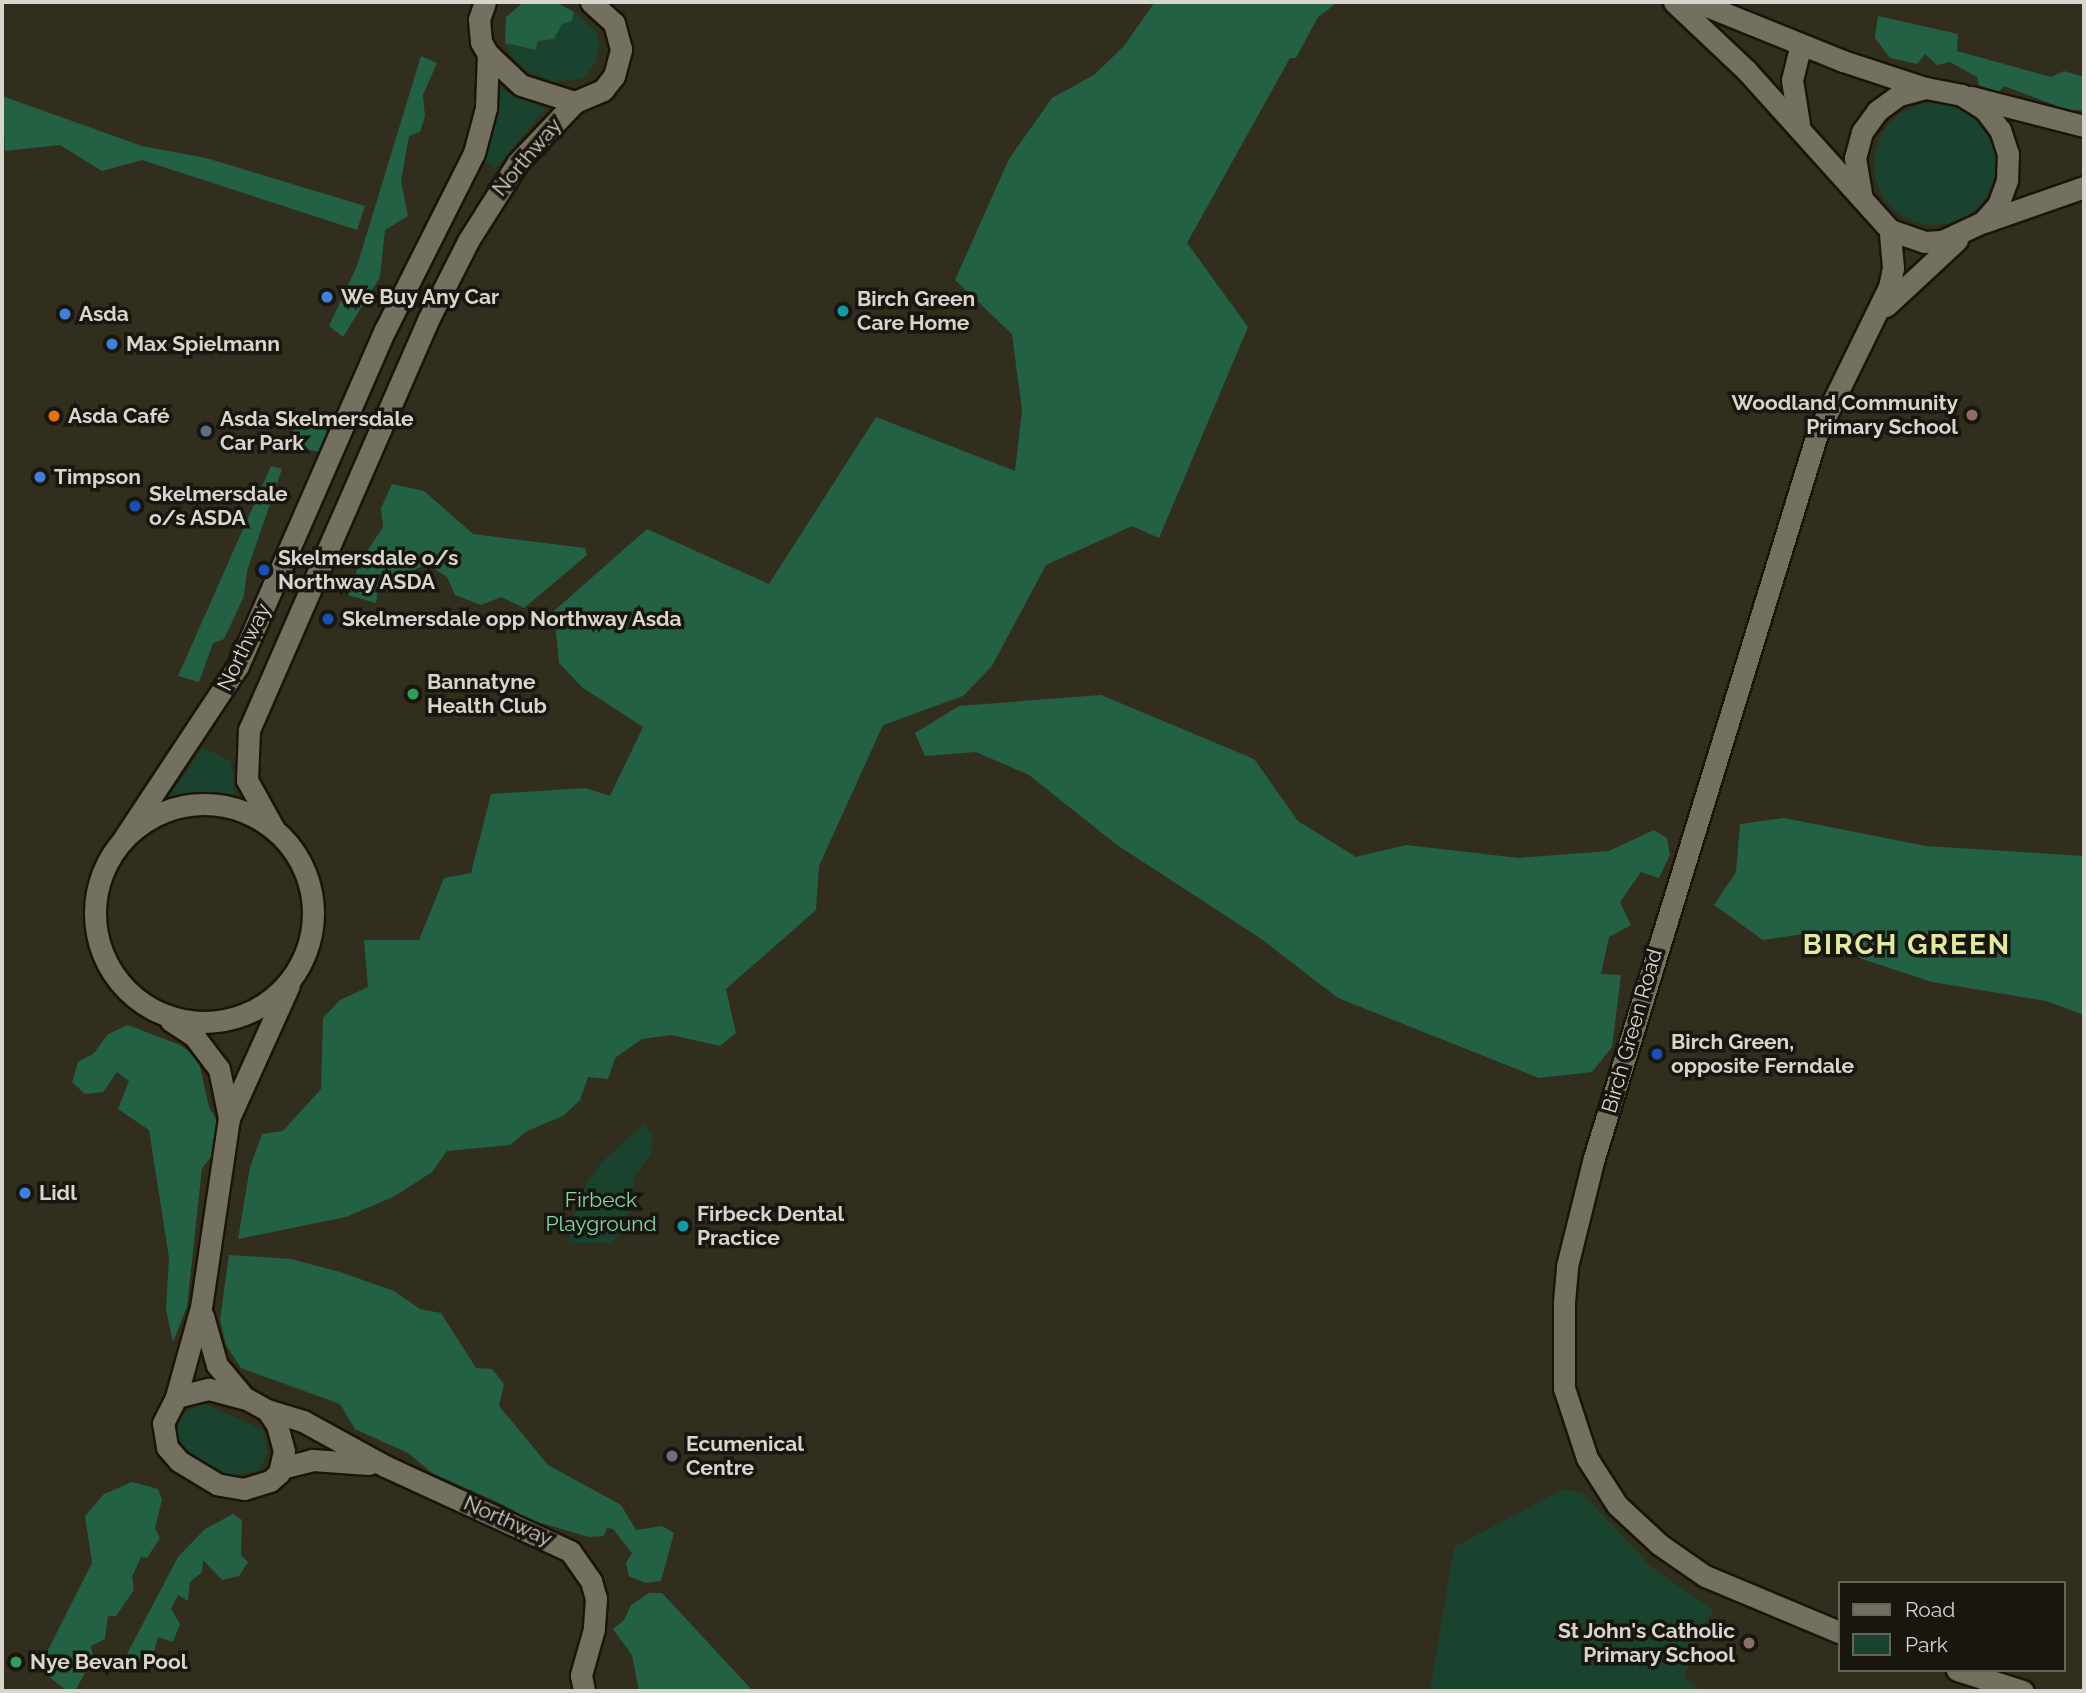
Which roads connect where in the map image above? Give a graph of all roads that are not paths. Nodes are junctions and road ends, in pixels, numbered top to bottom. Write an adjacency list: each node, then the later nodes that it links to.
1 (485, 2): 8 (street)
2 (591, 2): 6 (street)
3 (612, 2): 6 (street)
4 (1674, 2): 13 (street)
5 (1698, 2): 7 (street)
6 (614, 23): 11 (street, Northway)
7 (1801, 45): 9 (street); 13 (street)
8 (488, 54): 11 (street); 21 (street, Northway)
9 (1925, 89): 10 (street); 15 (street)
10 (1962, 95): 12 (street); 16 (street)
11 (575, 102): 20 (street, Northway)
12 (2084, 126)
13 (1802, 132): 15 (street)
14 (2084, 187): 16 (street)
15 (1864, 202): 17 (street)
16 (1983, 222): 18 (street)
17 (1890, 230): 18 (street); 19 (street, Birch Green Road)
18 (1964, 235): 19 (street, Birch Green Road)
19 (1875, 317): 31 (street, Birch Green Road)
20 (274, 829): 21 (street); 22 (street)
21 (124, 838): 23 (street)
22 (291, 979): 23 (street); 24 (street)
23 (154, 1010): 24 (street)
24 (229, 1118): 25 (street)
25 (201, 1304): 26 (street); 27 (street)
26 (176, 1397): 27 (street); 30 (street)
27 (247, 1399): 28 (street)
28 (267, 1410): 29 (street, Northway); 30 (street)
29 (385, 1466): 30 (street, Northway); 34 (street, Northway)
30 (281, 1468)
31 (1838, 1632)
32 (1963, 1672): 33 (street)
33 (2016, 1689)
34 (584, 1691)

